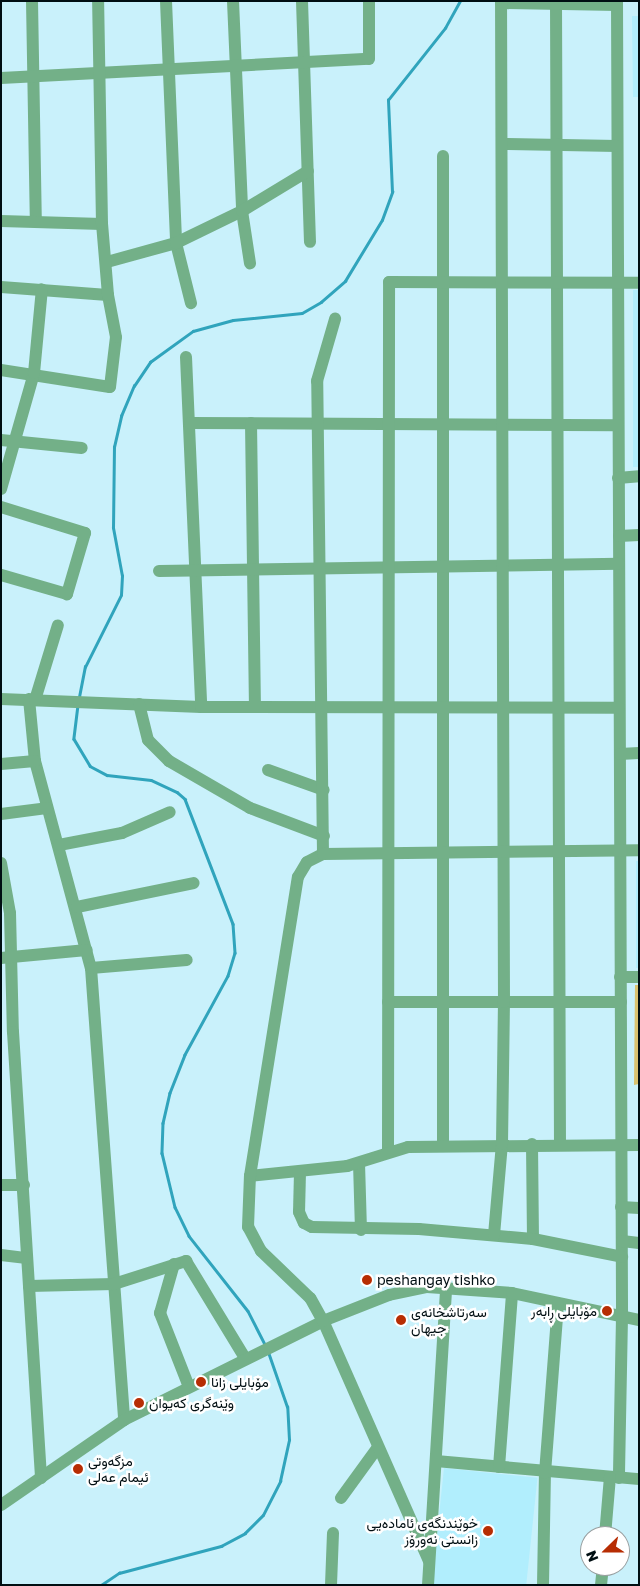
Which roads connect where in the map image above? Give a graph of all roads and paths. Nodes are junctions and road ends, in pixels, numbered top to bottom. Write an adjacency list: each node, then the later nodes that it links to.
1 (32, 1): 14 (street)
2 (98, 1): 13 (street)
3 (166, 1): 12 (street)
4 (233, 1): 11 (street)
5 (302, 1): 10 (street)
6 (370, 1): 10 (street)
7 (501, 2): 8 (street); 16 (street)
8 (556, 3): 9 (street); 17 (street)
9 (617, 3): 18 (street)
10 (304, 63): 11 (street); 20 (street)
11 (236, 66): 12 (street); 21 (street)
12 (169, 70): 13 (street); 26 (street)
13 (101, 72): 14 (street); 24 (street)
14 (33, 76): 15 (street); 23 (street)
15 (1, 78)
16 (502, 144): 17 (street); 29 (street)
17 (556, 145): 18 (street); 31 (street)
18 (617, 146): 32 (street)
19 (443, 156): 30 (street)
20 (308, 171): 21 (street); 25 (street)
21 (242, 211): 26 (street); 28 (street)
22 (1, 220): 23 (street)
23 (36, 221): 24 (street)
24 (102, 224): 27 (street)
25 (310, 242)
26 (176, 243): 27 (street); 37 (street)
27 (107, 262): 36 (street)
28 (250, 263)
29 (502, 281): 30 (street); 31 (street); 47 (street)
30 (444, 282): 45 (street); 46 (street)
31 (557, 282): 32 (street); 48 (street)
32 (618, 282): 33 (street); 49 (street)
33 (639, 283)
34 (1, 287): 35 (street)
35 (42, 289): 36 (street); 41 (street)
36 (108, 295): 41 (street)
37 (191, 303)
38 (335, 320): 43 (street)
39 (186, 357): 42 (street)
40 (1, 370): 41 (street)
41 (34, 374): 51 (street)
42 (190, 423): 44 (street); 66 (street)
43 (318, 423): 44 (street); 45 (street); 64 (street)
44 (251, 424): 65 (street)
45 (388, 424): 46 (street); 63 (street)
46 (444, 424): 47 (street); 62 (street)
47 (501, 425): 48 (street); 61 (street)
48 (557, 425): 49 (street); 60 (street)
49 (618, 425): 54 (street)
50 (1, 440): 51 (street)
51 (17, 442): 52 (street); 55 (street)
52 (82, 448)
53 (639, 476): 54 (street)
54 (618, 478): 58 (street)
55 (1, 489)
56 (1, 507): 68 (street)
57 (639, 534): 58 (street)
58 (619, 536): 59 (street)
59 (619, 564): 60 (street); 80 (street)
60 (558, 565): 61 (street); 79 (street)
61 (502, 566): 62 (street); 78 (street)
62 (444, 567): 63 (street); 77 (street)
63 (387, 568): 64 (street); 76 (street)
64 (320, 569): 65 (street); 75 (street)
65 (251, 570): 66 (street); 74 (street)
66 (196, 571): 67 (street); 73 (street)
67 (159, 572)
68 (1, 575)
69 (58, 625): 71 (street)
70 (1, 699): 71 (street)
71 (32, 700): 72 (street); 83 (street)
72 (139, 704): 73 (street); 90 (street)
73 (201, 707): 74 (street)
74 (255, 707): 75 (street)
75 (322, 707): 76 (street); 86 (street)
76 (386, 708): 77 (street); 96 (street)
77 (443, 708): 78 (street); 97 (street)
78 (502, 708): 79 (street); 94 (street)
79 (559, 708): 80 (street); 92 (street)
80 (620, 708): 82 (street)
81 (639, 753): 82 (street)
82 (620, 754): 95 (street)
83 (35, 761): 84 (street); 87 (street)
84 (1, 764)
85 (268, 770): 86 (street)
86 (324, 790): 90 (street)
87 (47, 808): 89 (street); 91 (street)
88 (170, 812): 91 (street)
89 (1, 814)
90 (324, 836): 98 (street)
91 (58, 845): 101 (street)
92 (559, 850): 94 (street); 95 (street); 111 (street)
93 (639, 850): 95 (street)
94 (503, 851): 97 (street); 110 (street)
95 (620, 851): 106 (street)
96 (390, 853): 97 (street); 98 (street); 108 (street)
97 (445, 853): 109 (street)
98 (323, 854): 123 (street)
99 (1, 863): 103 (street)
100 (194, 883): 101 (street)
101 (77, 906): 102 (street)
102 (87, 950): 103 (street); 105 (street)
103 (5, 958): 113 (street)
104 (187, 960): 105 (street)
105 (91, 968): 137 (street)
106 (620, 977): 107 (street); 112 (street)
107 (639, 977)
108 (388, 1002): 109 (street); 120 (street)
109 (445, 1002): 110 (street); 117 (street)
110 (504, 1002): 111 (street); 114 (street)
111 (560, 1002): 112 (street); 116 (street)
112 (620, 1002): 118 (street)
113 (7, 1032): 125 (street)
114 (502, 1144): 115 (street); 117 (street); 129 (street)
115 (532, 1144): 116 (street); 130 (street)
116 (560, 1144): 118 (street)
117 (443, 1145): 120 (street)
118 (621, 1145): 119 (street); 126 (street)
119 (639, 1145)
120 (388, 1152): 121 (street)
121 (359, 1163): 122 (street); 128 (street)
122 (300, 1172): 123 (street); 128 (street)
123 (250, 1176): 144 (street)
124 (1, 1185): 125 (street)
125 (24, 1185): 135 (street)
126 (621, 1207): 127 (street); 131 (street)
127 (639, 1208)
128 (361, 1230): 129 (street)
129 (494, 1235): 130 (street)
130 (534, 1238): 134 (street)
131 (622, 1241): 132 (street); 134 (street)
132 (639, 1243)
133 (1, 1255): 135 (street)
134 (622, 1257): 142 (street)
135 (27, 1258): 138 (street)
136 (174, 1264): 137 (street); 145 (street); 146 (street)
137 (114, 1284): 138 (street); 147 (street)
138 (29, 1286): 153 (street)
139 (446, 1287): 140 (street); 144 (street); 149 (street)
140 (512, 1293): 141 (street); 150 (street)
141 (558, 1305): 142 (street); 151 (street)
142 (622, 1317): 143 (street); 152 (street)
143 (639, 1320)
144 (322, 1321): 145 (street); 148 (street)
145 (246, 1358): 146 (street)
146 (189, 1387): 147 (street)
147 (124, 1420): 153 (street)
148 (378, 1447): 155 (street); 159 (street)
149 (436, 1461): 150 (street); 159 (street)
150 (499, 1467): 151 (street)
151 (545, 1473): 152 (street); 162 (street)
152 (614, 1477): 154 (street); 157 (street)
153 (41, 1478): 156 (street)
154 (639, 1479)
155 (341, 1498)
156 (1, 1506)
157 (607, 1526)
158 (333, 1533): 160 (street)
159 (429, 1561): 161 (street)
160 (330, 1585)
161 (428, 1585)
162 (543, 1585)

